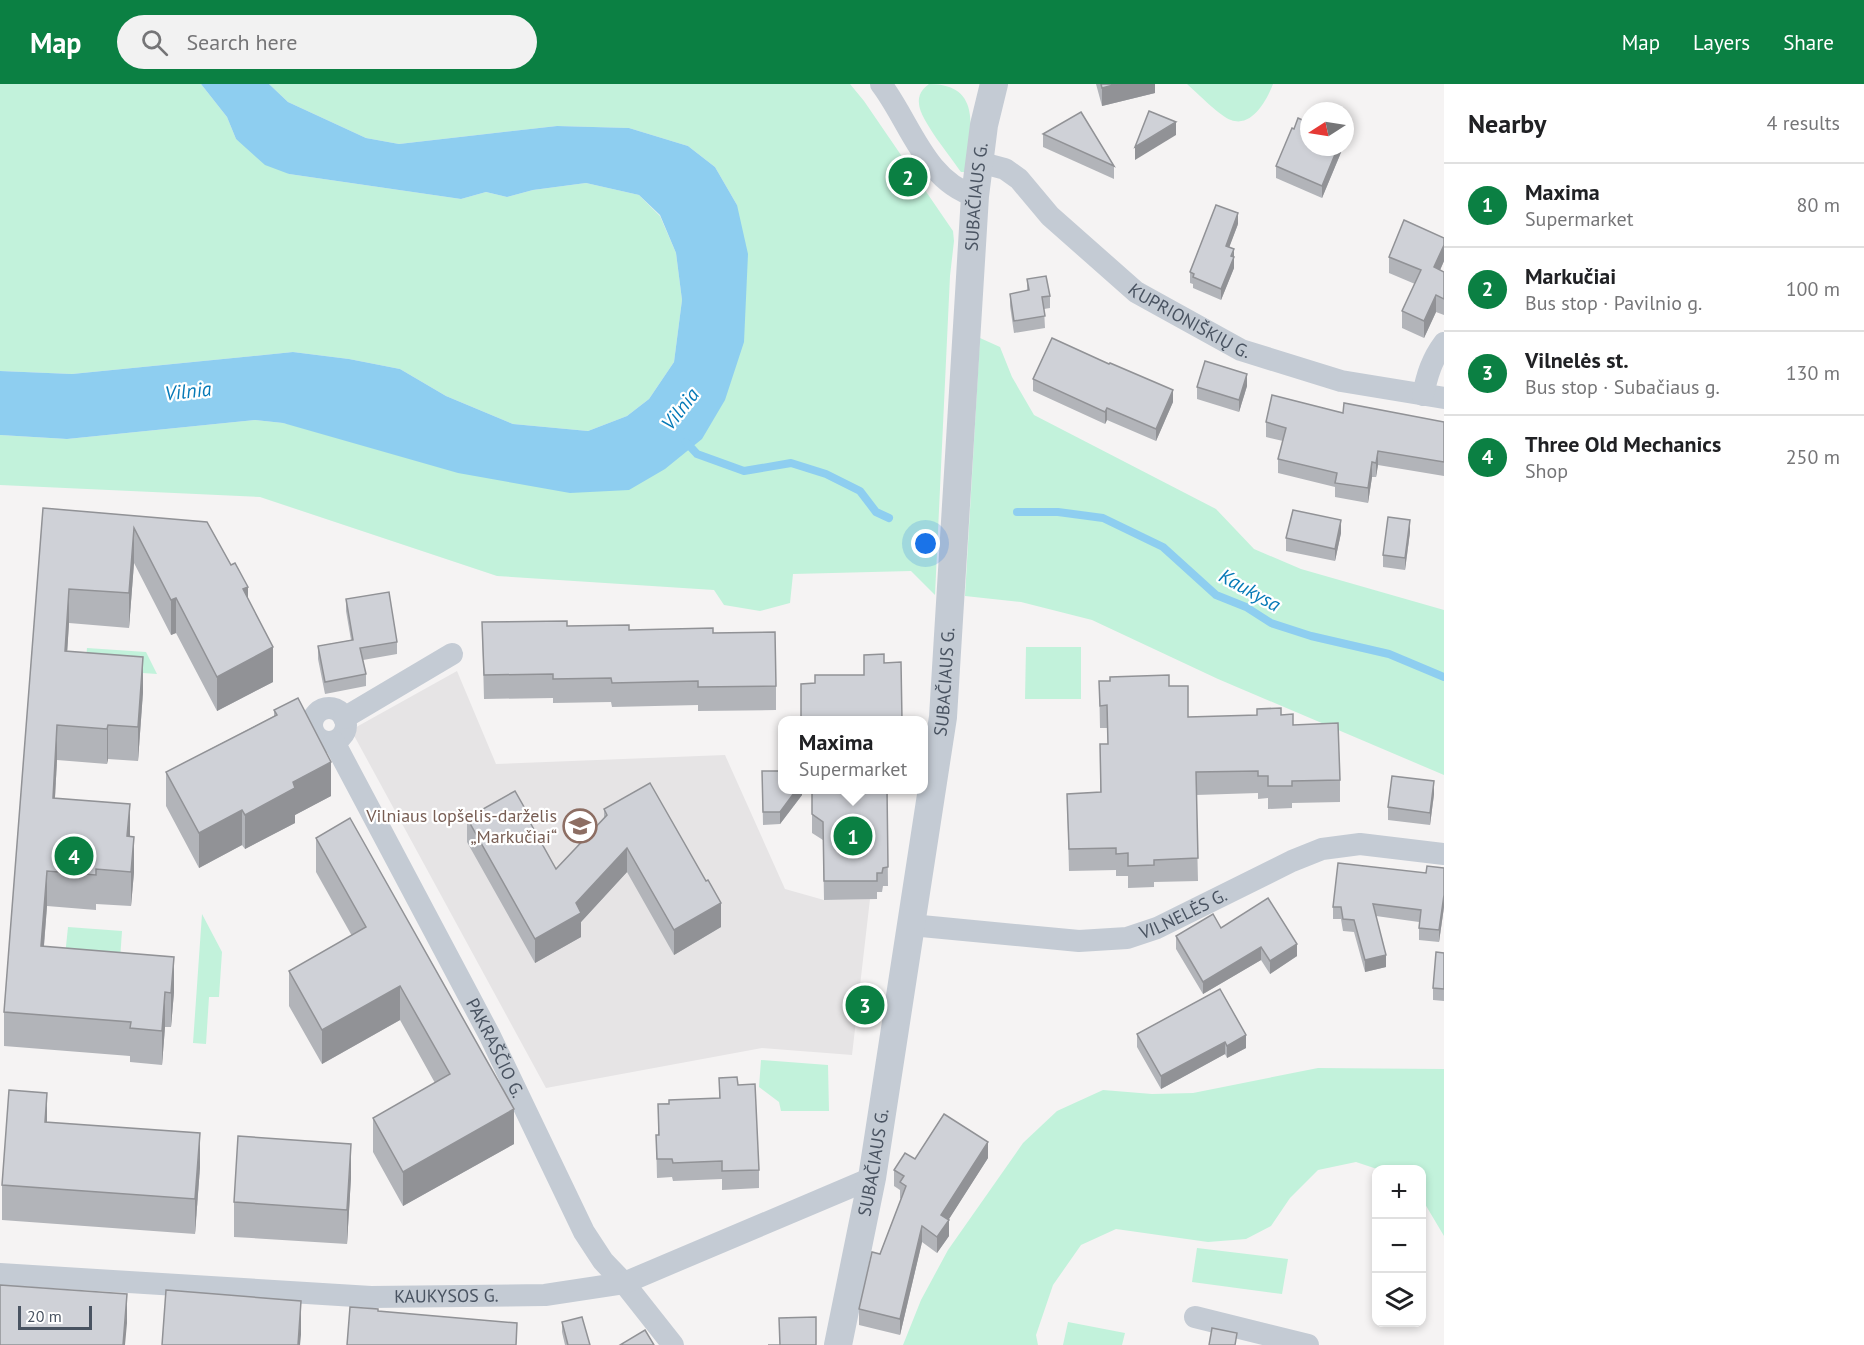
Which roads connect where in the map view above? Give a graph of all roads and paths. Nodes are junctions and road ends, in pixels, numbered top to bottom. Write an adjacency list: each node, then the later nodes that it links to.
1 (990, 86): 3 (street, SUBAČIAUS G.)
2 (888, 88): 4 (street)
3 (979, 162): 4 (street, SUBAČIAUS G.); 6 (street, KUPRIONIŠKIŲ G.)
4 (975, 196): 11 (street, SUBAČIAUS G.)
5 (1444, 343): 6 (street)
6 (1433, 397)
7 (452, 654): 8 (street)
8 (344, 718): 9 (street); 9 (street)
9 (334, 741): 14 (street, PAKRAŠČIO G.)
10 (1444, 854): 11 (street, VILNELĖS G.)
11 (911, 925): 12 (street, SUBAČIAUS G.)
12 (872, 1178): 14 (street, KAUKYSOS G.); 17 (street, SUBAČIAUS G.)
13 (0, 1274): 14 (street, KAUKYSOS G.)
14 (624, 1283): 16 (street, PAKRAŠČIO G.)
15 (1195, 1317): 18 (street)
16 (673, 1345)
17 (838, 1345)
18 (1308, 1345)

